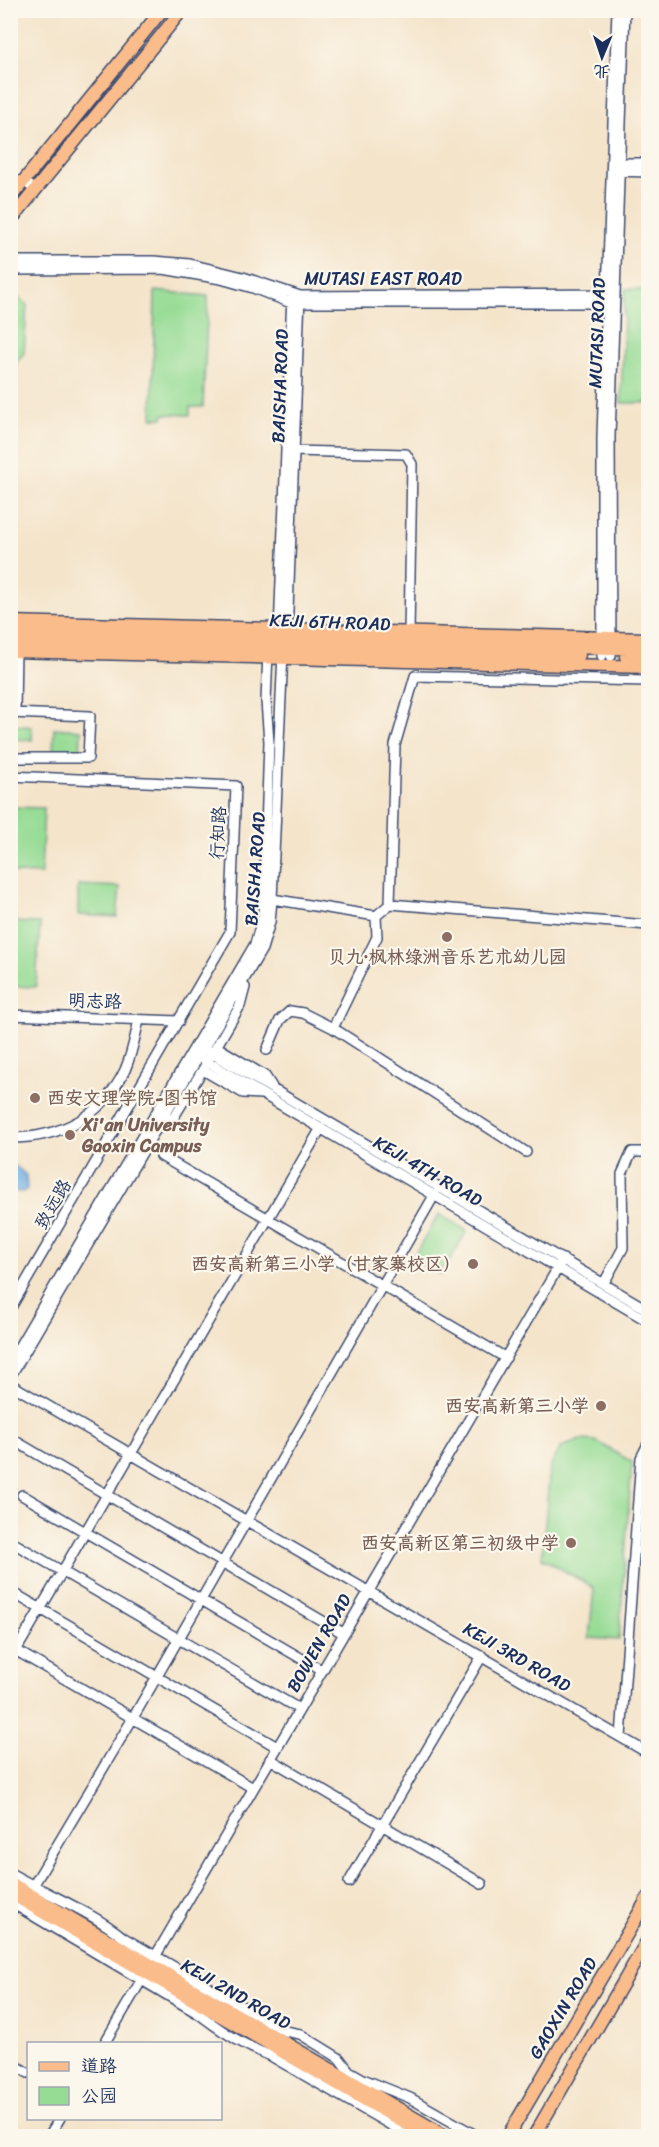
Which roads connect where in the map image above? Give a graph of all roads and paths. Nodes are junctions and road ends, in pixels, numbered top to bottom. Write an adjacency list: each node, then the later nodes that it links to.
1 (162, 10): 9 (main road)
2 (182, 10): 10 (main road)
3 (617, 10): 6 (street, MUTASI ROAD)
4 (626, 10): 6 (street, MUTASI ROAD)
5 (648, 163): 6 (street)
6 (617, 167): 7 (street); 16 (street, MUTASI ROAD)
7 (648, 172)
8 (10, 181): 9 (street)
9 (24, 181): 10 (street); 11 (main road)
10 (35, 190): 12 (main road)
11 (10, 198)
12 (10, 221)
13 (10, 261): 15 (street, MUTASI EAST ROAD)
14 (10, 270): 15 (street, MUTASI EAST ROAD)
15 (296, 299): 16 (street, MUTASI EAST ROAD); 17 (street, BAISHA ROAD); 21 (street, BAISHA ROAD)
16 (611, 299): 22 (street, MUTASI ROAD)
17 (294, 451): 18 (street); 21 (street, BAISHA ROAD)
18 (409, 633): 21 (main road); 22 (main road)
19 (13, 639): 21 (main road, KEJI 6TH ROAD); 24 (main road, KEJI 6TH ROAD); 28 (street)
20 (648, 639): 22 (main road)
21 (283, 640): 22 (main road, KEJI 6TH ROAD); 24 (main road, KEJI 6TH ROAD); 26 (main road); 31 (street, BAISHA ROAD)
22 (607, 647): 23 (main road, KEJI 6TH ROAD); 25 (main road, KEJI 6TH ROAD)
23 (648, 649)
24 (268, 653): 40 (street, BAISHA ROAD)
25 (648, 657)
26 (648, 667)
27 (648, 681): 32 (street)
28 (13, 713): 29 (street)
29 (10, 758)
30 (10, 777): 37 (street, 行知路)
31 (272, 899): 33 (street); 40 (street, BAISHA ROAD)
32 (390, 904): 33 (street); 34 (street)
33 (376, 916): 38 (street)
34 (648, 925)
35 (10, 1014): 36 (street, 明志路)
36 (139, 1020): 37 (street, 明志路); 42 (street)
37 (179, 1021): 51 (street, 致远路)
38 (333, 1028): 39 (street); 43 (street)
39 (267, 1050)
40 (204, 1054): 41 (street, KEJI 4TH ROAD); 48 (street, KEJI 4TH ROAD); 56 (street, BAISHA ROAD); 57 (street, BAISHA ROAD)
41 (321, 1128): 46 (street, KEJI 4TH ROAD); 47 (street)
42 (10, 1138)
43 (526, 1152)
44 (648, 1152): 49 (street)
45 (161, 1156): 47 (street)
46 (435, 1194): 48 (street, KEJI 4TH ROAD); 50 (street)
47 (269, 1218): 50 (street); 61 (street)
48 (561, 1263): 49 (street, KEJI 4TH ROAD); 54 (street, KEJI 4TH ROAD); 55 (street, BOWEN ROAD)
49 (604, 1283): 53 (street, KEJI 4TH ROAD)
50 (382, 1286): 55 (street); 64 (street)
51 (14, 1293): 52 (street, 致远路)
52 (10, 1309)
53 (648, 1310)
54 (648, 1321)
55 (506, 1358): 69 (street, BOWEN ROAD)
56 (10, 1362)
57 (10, 1377)
58 (10, 1384): 61 (street, KEJI 3RD ROAD)
59 (10, 1438): 63 (street)
60 (648, 1444): 82 (street)
61 (132, 1454): 63 (street); 64 (street, KEJI 3RD ROAD)
62 (22, 1495): 65 (street)
63 (108, 1495): 65 (street); 67 (street)
64 (247, 1521): 67 (street); 69 (street, KEJI 3RD ROAD)
65 (86, 1533): 68 (street); 71 (street)
66 (10, 1540): 68 (street)
67 (222, 1562): 71 (street); 73 (street)
68 (63, 1572): 72 (street); 74 (street)
69 (369, 1590): 73 (street, BOWEN ROAD); 76 (street, KEJI 3RD ROAD)
70 (10, 1591): 72 (street)
71 (201, 1600): 74 (street); 78 (street)
72 (41, 1609): 75 (street); 79 (street)
73 (343, 1633): 78 (street, BOWEN ROAD)
74 (178, 1638): 79 (street); 80 (street)
75 (14, 1649): 77 (street); 81 (street)
76 (482, 1656): 82 (street, KEJI 3RD ROAD); 87 (street)
77 (10, 1661)
78 (321, 1670): 80 (street, BOWEN ROAD)
79 (156, 1677): 81 (street); 83 (street)
80 (299, 1709): 83 (street, BOWEN ROAD)
81 (133, 1718): 86 (street); 92 (street)
82 (621, 1737): 84 (street, KEJI 3RD ROAD)
83 (277, 1747): 85 (street, BOWEN ROAD)
84 (648, 1753)
85 (270, 1759): 86 (street, BOWEN ROAD); 87 (street)
86 (253, 1788): 97 (street, BOWEN ROAD)
87 (383, 1825): 89 (street); 91 (street)
88 (10, 1873): 92 (street)
89 (349, 1882)
90 (10, 1883): 97 (main road, KEJI 2ND ROAD)
91 (482, 1884)
92 (33, 1886): 97 (street)
93 (10, 1893): 97 (main road, KEJI 2ND ROAD)
94 (648, 1898): 107 (main road, GAOXIN ROAD)
95 (10, 1902): 97 (street)
96 (648, 1940): 108 (main road)
97 (149, 1969): 98 (street, BOWEN ROAD); 103 (street); 104 (main road, KEJI 2ND ROAD); 105 (main road, KEJI 2ND ROAD); 106 (street)
98 (105, 2042)
99 (10, 2062): 100 (street)
100 (27, 2072)
101 (59, 2120): 102 (street)
102 (50, 2136)
103 (410, 2136)
104 (427, 2136)
105 (445, 2136)
106 (477, 2136)
107 (508, 2136)
108 (534, 2136)

